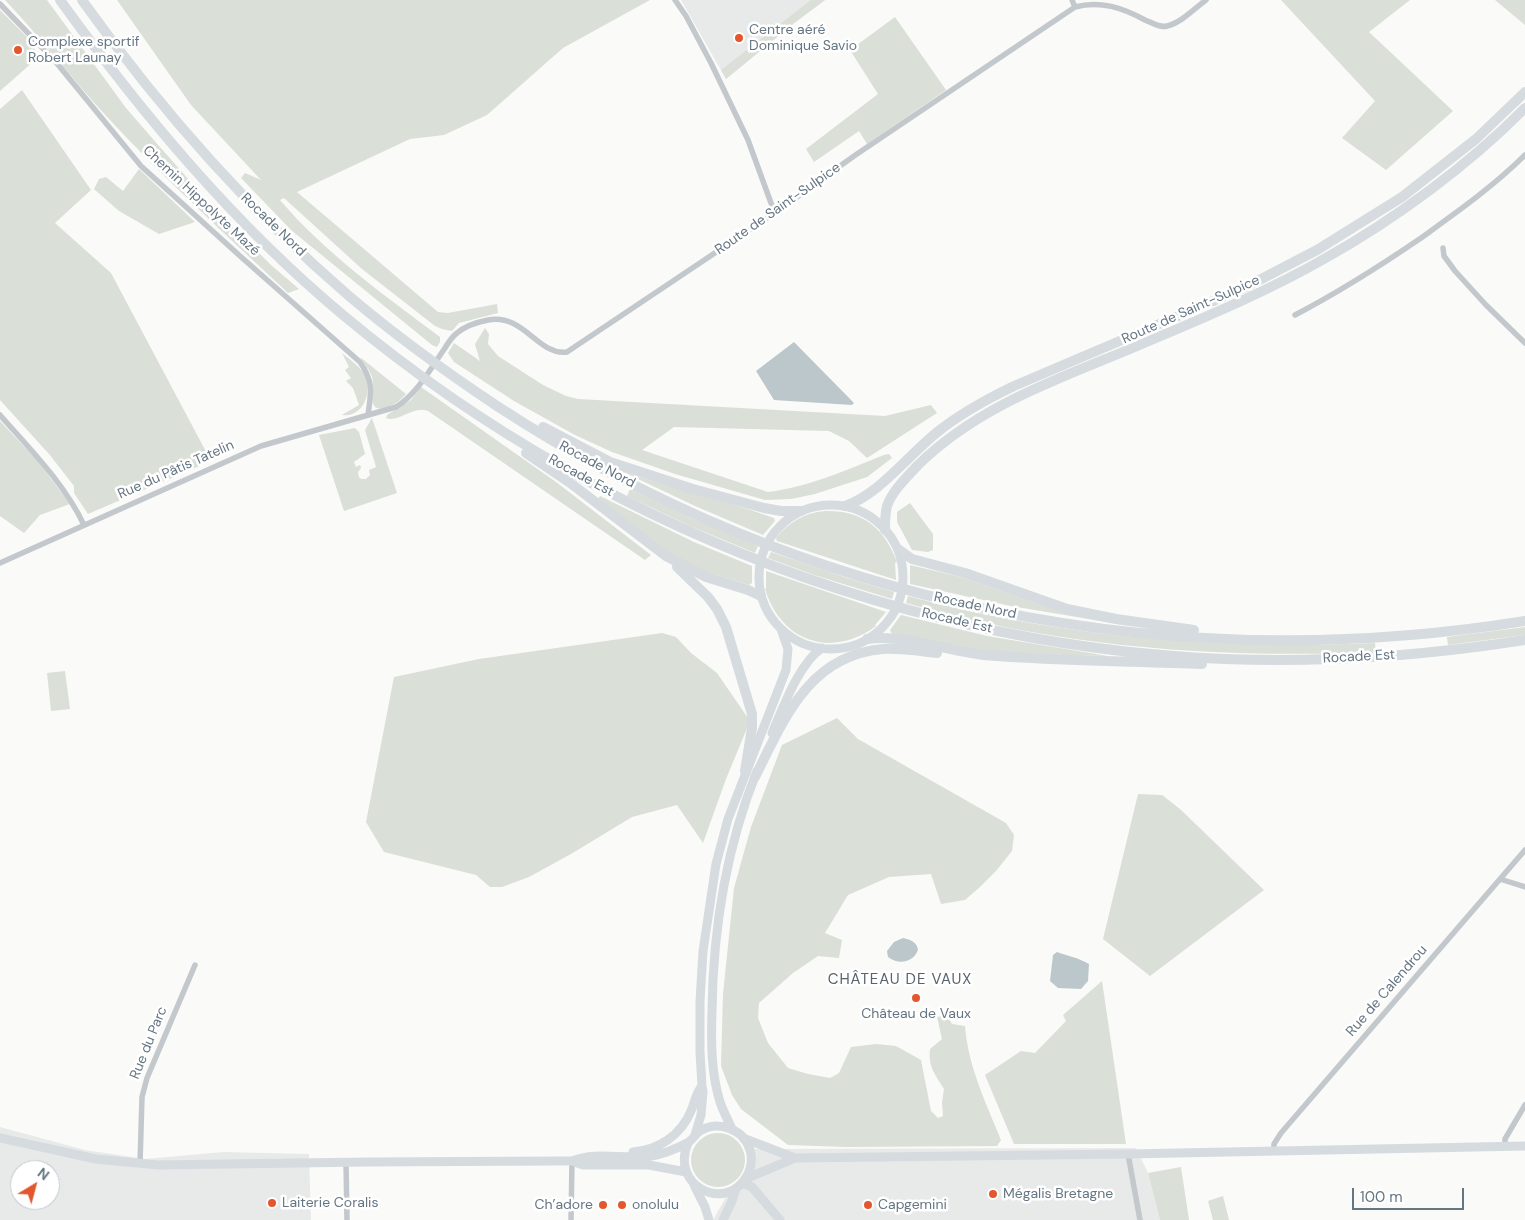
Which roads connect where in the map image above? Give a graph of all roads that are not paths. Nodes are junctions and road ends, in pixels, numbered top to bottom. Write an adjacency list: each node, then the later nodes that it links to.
1 (60, 0): 16 (highway, Rocade Nord)
2 (82, 0): 15 (highway, Rocade Nord)
3 (675, 0): 11 (street)
4 (1072, 0): 7 (street)
5 (1206, 0): 7 (street, Route de Saint-Sulpice)
6 (0, 4): 18 (street, Chemin Hippolyte Mazé)
7 (1075, 7): 11 (street, Route de Saint-Sulpice)
8 (1525, 92): 19 (highway, Route de Saint-Sulpice)
9 (1525, 108): 22 (highway, Route de Saint-Sulpice)
10 (1525, 154): 13 (street)
11 (776, 212): 18 (street, Route de Saint-Sulpice)
12 (1443, 248): 14 (street)
13 (1295, 315)
14 (1525, 343)
15 (419, 352): 20 (highway); 30 (highway, Rocade Nord)
16 (439, 388): 24 (highway); 34 (highway, Rocade Est)
17 (0, 415): 21 (street)
18 (368, 415): 21 (street, Rue du Pâtis Tatelin)
19 (844, 506): 20 (main road); 22 (main road)
20 (801, 511): 26 (main road)
21 (84, 525): 25 (street, Rue du Pâtis Tatelin)
22 (885, 530): 23 (main road)
23 (898, 549): 29 (main road); 30 (highway)
24 (666, 556): 26 (highway); 35 (highway)
25 (0, 562)
26 (762, 596): 28 (main road)
27 (1525, 621): 30 (highway, Rocade Est)
28 (781, 628): 32 (main road); 35 (main road)
29 (867, 639): 32 (main road); 33 (highway)
30 (1267, 640)
31 (1525, 640): 34 (highway, Rocade Est)
32 (822, 648): 36 (main road)
33 (985, 655): 34 (highway); 36 (highway)
34 (1266, 660)
35 (745, 771): 41 (main road)
36 (755, 777): 43 (main road)
37 (1525, 850): 38 (street, Rue de Calendrou)
38 (1500, 879): 39 (street); 50 (street, Rue de Calendrou)
39 (1525, 887)
40 (195, 965): 56 (street, Rue du Parc)
41 (702, 1086): 44 (main road); 52 (main road)
42 (1525, 1104): 48 (street)
43 (732, 1129): 44 (main road); 46 (main road)
44 (695, 1135): 47 (main road)
45 (0, 1138): 56 (main road)
46 (743, 1138): 53 (main road); 59 (main road)
47 (688, 1143): 52 (main road); 57 (main road)
48 (1504, 1146): 49 (main road); 50 (main road)
49 (1525, 1146)
50 (1274, 1150): 51 (main road)
51 (1128, 1154): 53 (main road); 65 (street)
52 (612, 1156): 54 (main road)
53 (795, 1158): 59 (main road)
54 (572, 1161): 55 (main road); 57 (main road); 61 (street)
55 (346, 1162): 56 (main road); 60 (street)
56 (140, 1164)
57 (686, 1172): 58 (main road)
58 (693, 1182): 59 (main road); 62 (main road)
59 (741, 1183): 63 (main road); 64 (main road)
60 (346, 1220)
61 (571, 1220)
62 (708, 1220)
63 (723, 1220)
64 (780, 1220)
65 (1140, 1220)

